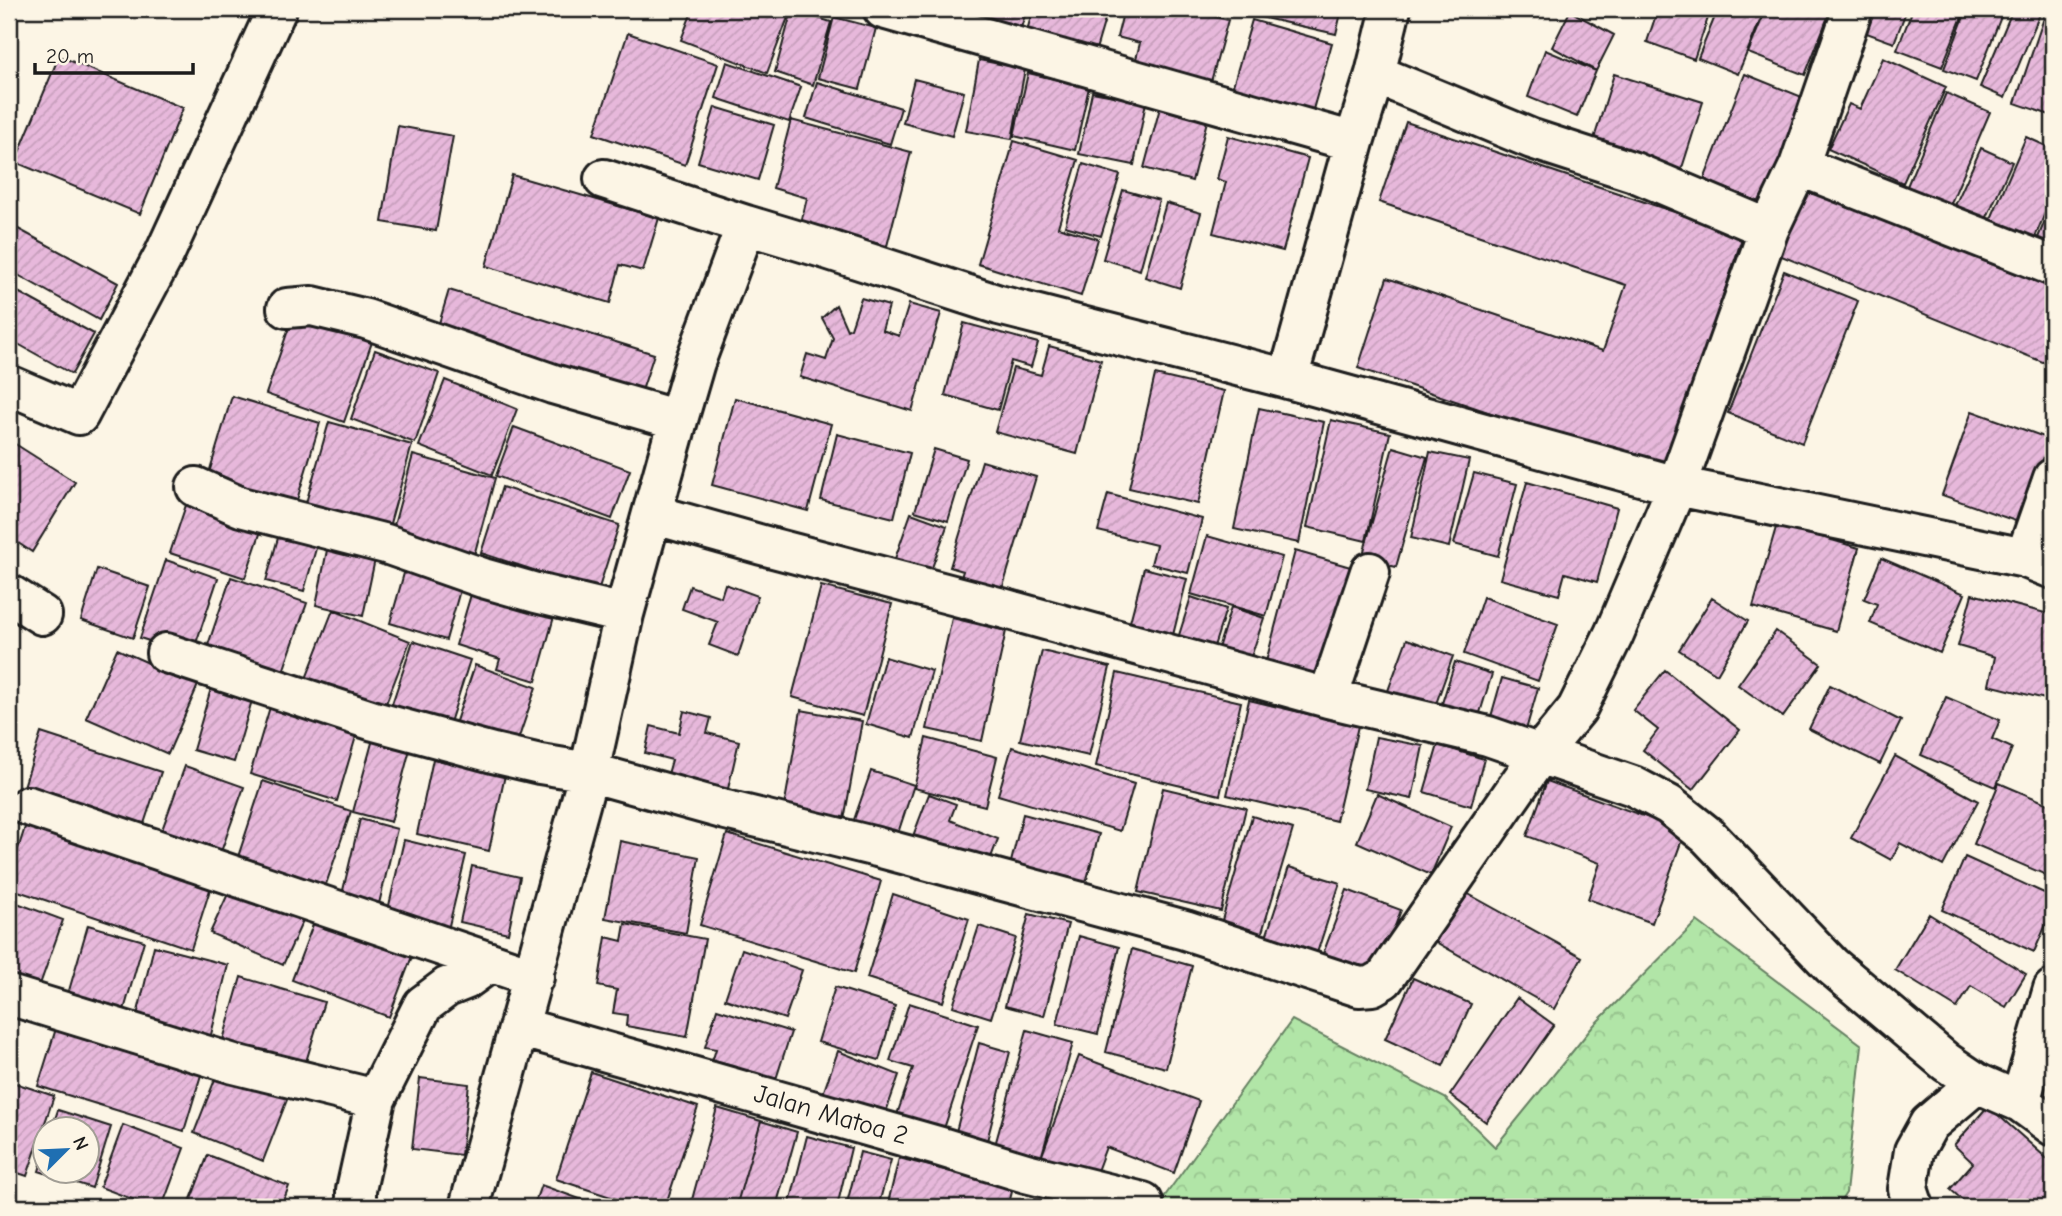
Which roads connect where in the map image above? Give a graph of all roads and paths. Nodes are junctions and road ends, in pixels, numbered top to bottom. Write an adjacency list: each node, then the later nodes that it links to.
1 (277, 9): 14 (street)
2 (883, 9): 6 (street)
3 (1391, 9): 5 (street)
4 (1853, 9): 7 (street)
5 (1375, 74): 6 (street); 10 (street)
6 (1353, 142): 13 (street)
7 (1799, 166): 10 (street); 11 (street)
8 (604, 179): 9 (street)
9 (746, 225): 13 (street); 15 (street)
10 (1769, 229): 17 (street)
11 (2053, 266)
12 (287, 308): 15 (street)
13 (1288, 379): 17 (street)
14 (9, 385)
15 (678, 420): 19 (street)
16 (2053, 478): 20 (street)
17 (1677, 486): 20 (street); 27 (street)
18 (196, 487): 23 (street)
19 (652, 514): 23 (street); 26 (street)
20 (2039, 563)
21 (1370, 572): 26 (street)
22 (9, 594): 24 (street)
23 (624, 614): 28 (street)
24 (42, 615)
25 (166, 653): 28 (street)
26 (1328, 698): 27 (street)
27 (1540, 754): 28 (street); 35 (street)
28 (589, 772): 31 (street)
29 (28, 806): 30 (street)
30 (489, 963): 31 (street); 36 (street)
31 (534, 977): 34 (street)
32 (2053, 989): 37 (street)
33 (9, 995): 36 (street)
34 (519, 1027): 39 (street, Jalan Matoa 2); 41 (street)
35 (1977, 1083): 37 (street); 42 (street)
36 (376, 1099): 40 (street)
37 (2020, 1101): 38 (street)
38 (2053, 1126)
39 (1143, 1202)
40 (356, 1207)
41 (469, 1207)
42 (1914, 1207)

